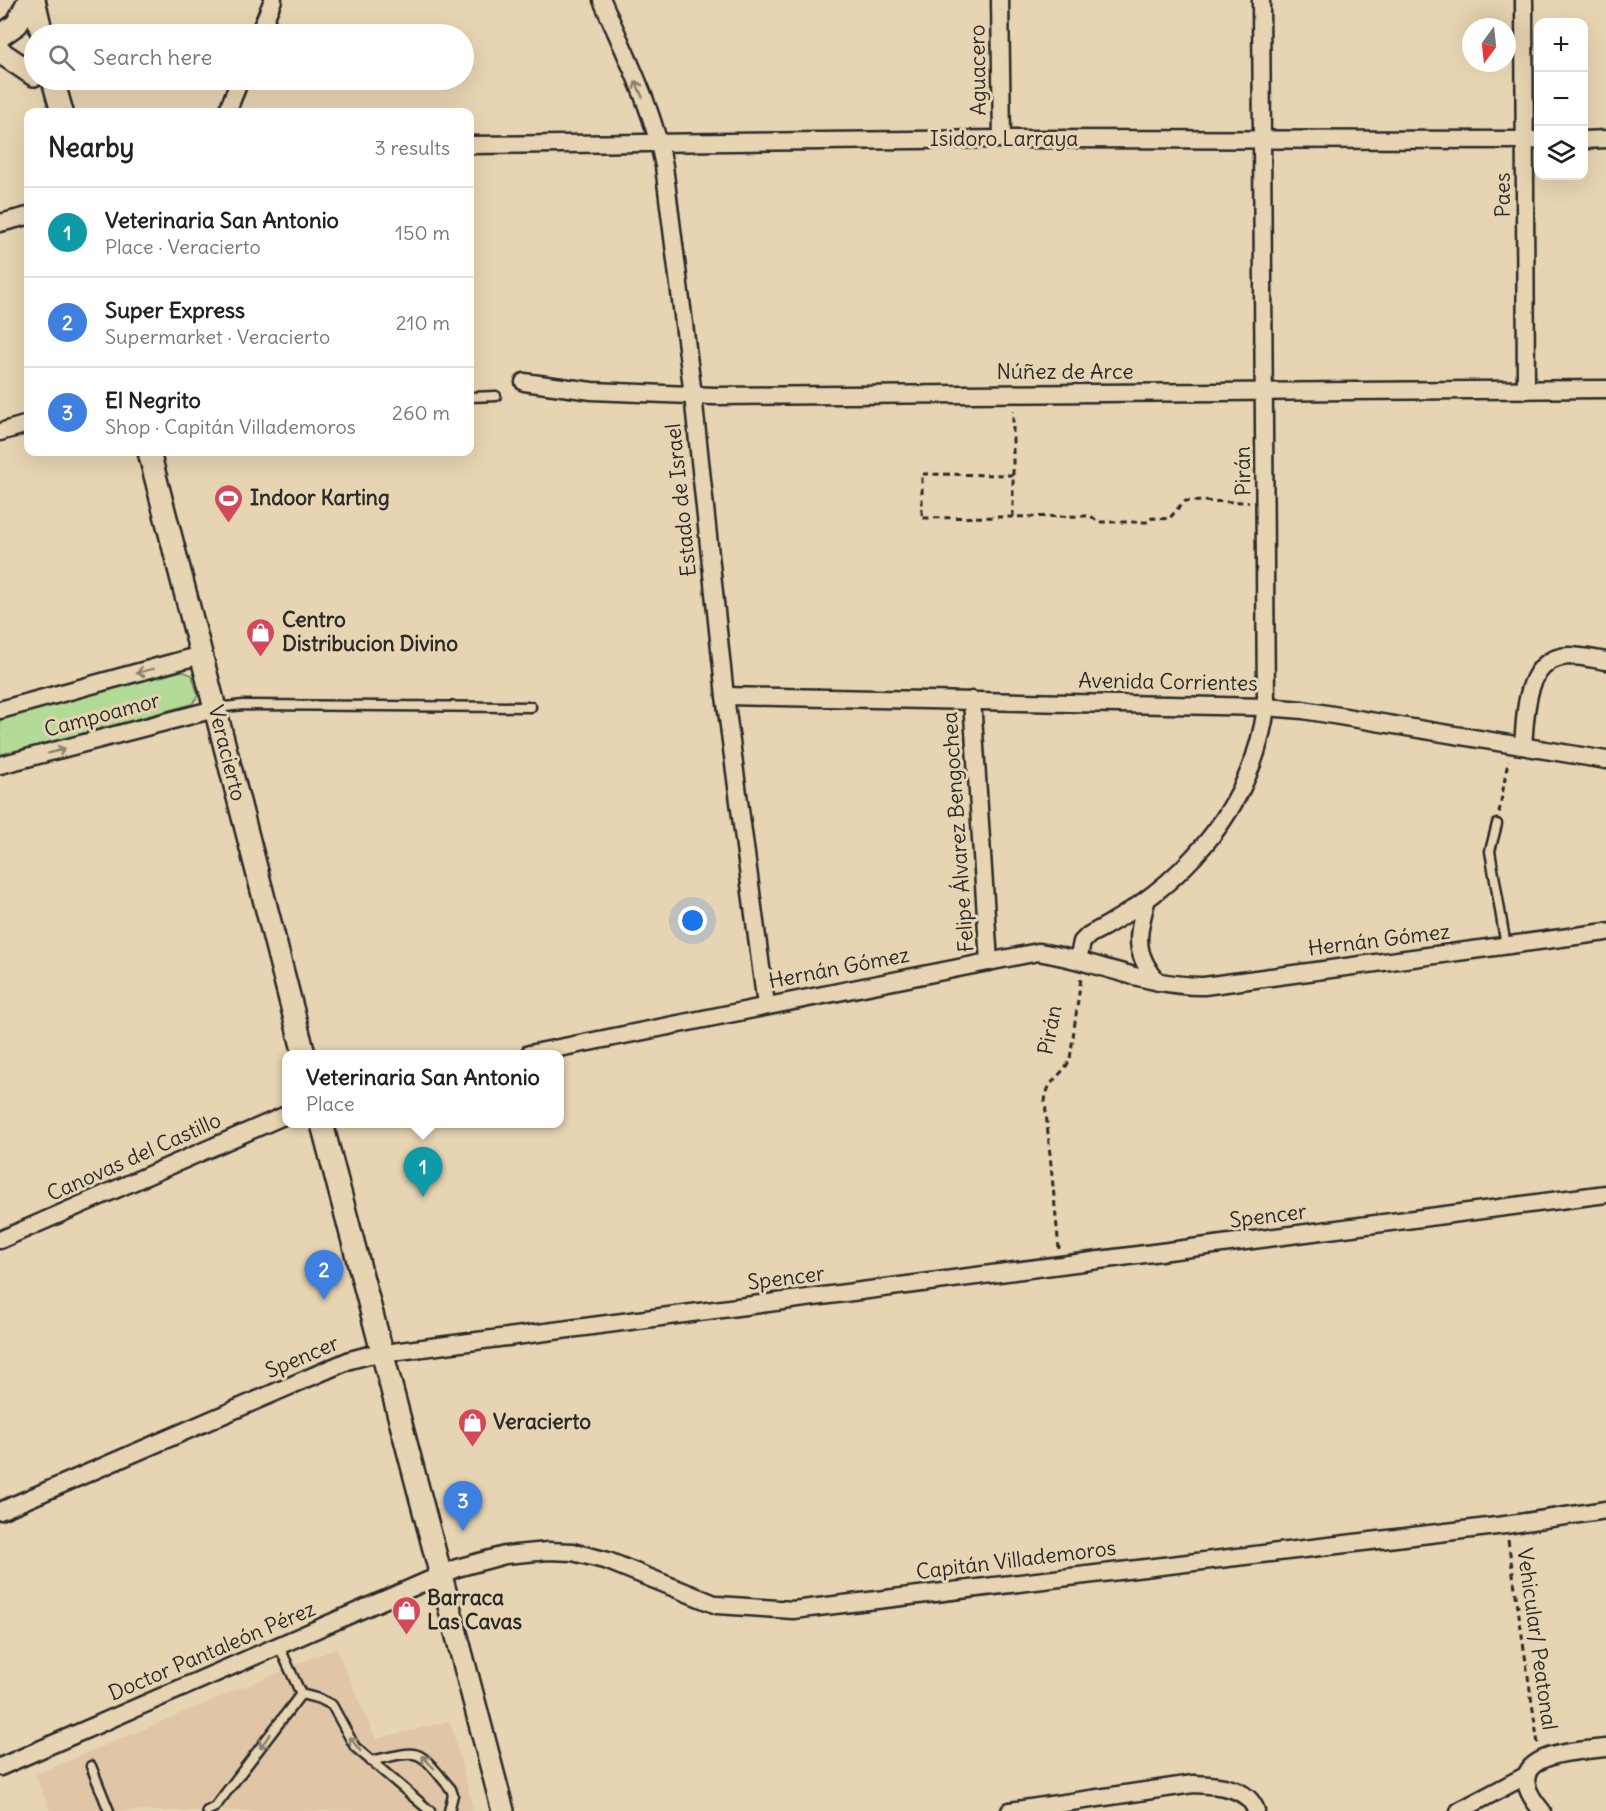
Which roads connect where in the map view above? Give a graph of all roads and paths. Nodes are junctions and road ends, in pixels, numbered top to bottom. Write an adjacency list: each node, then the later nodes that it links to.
1 (29, 0): 10 (street)
2 (34, 0): 8 (street)
3 (273, 0): 9 (street)
4 (602, 0): 20 (street, Estado de Israel, one-way to 4)
5 (1000, 0): 15 (street, Aguacero)
6 (1261, 0): 16 (street, Pirán)
7 (1524, 0): 17 (street, Paes)
8 (40, 24)
9 (262, 24)
10 (0, 36)
11 (0, 52): 12 (street)
12 (24, 68)
13 (236, 90): 14 (street)
14 (230, 108)
15 (1002, 139): 16 (street, Isidoro Larraya); 20 (street, Isidoro Larraya)
16 (1263, 139): 17 (street, Isidoro Larraya); 27 (street, Pirán)
17 (1532, 140): 26 (street, Paes)
18 (1588, 140): 19 (street)
19 (1606, 140)
20 (660, 144): 21 (street, Isidoro Larraya); 29 (street, Estado de Israel)
21 (474, 145)
22 (24, 217): 23 (street)
23 (0, 223)
24 (524, 382): 29 (street, Núñez de Arce)
25 (1606, 388): 26 (street, Núñez de Arce)
26 (1526, 390): 27 (street, Núñez de Arce)
27 (1264, 393): 28 (street, Núñez de Arce); 36 (street, Pirán)
28 (1013, 394): 29 (street, Núñez de Arce); 35 (path)
29 (693, 395): 40 (street, Estado de Israel)
30 (496, 396): 31 (lane)
31 (474, 397)
32 (24, 425): 33 (street)
33 (0, 432)
34 (150, 456): 38 (street, Veracierto)
35 (1013, 475): 37 (path); 37 (path)
36 (1266, 503): 37 (path); 43 (street, Pirán)
37 (1013, 517)
38 (201, 656): 44 (street, Veracierto); 45 (street, Campoamor, one-way to 45)
39 (1606, 661): 46 (street)
40 (725, 696): 41 (street, Avenida Corrientes); 56 (street, Estado de Israel)
41 (972, 700): 43 (street, Avenida Corrientes); 54 (street, Felipe Álvarez Bengochea)
42 (531, 707): 44 (lane)
43 (1266, 707): 46 (street, Avenida Corrientes); 50 (street, Pirán)
44 (215, 708): 48 (street, Campoamor, one-way to 44); 57 (street, Veracierto)
45 (0, 710)
46 (1516, 745): 47 (street, Avenida Corrientes); 49 (path)
47 (1606, 760)
48 (0, 765)
49 (1497, 824): 52 (lane)
50 (1146, 902): 53 (street, Pirán); 55 (street)
51 (1606, 932): 52 (street, Hernán Gómez)
52 (1506, 946): 55 (street, Hernán Gómez)
53 (1078, 960): 54 (street, Hernán Gómez); 55 (street, Hernán Gómez); 63 (path, Pirán)
54 (989, 962): 56 (street, Hernán Gómez)
55 (1158, 982)
56 (766, 1005): 58 (street, Hernán Gómez)
57 (303, 1050)
58 (548, 1050)
59 (282, 1117): 62 (street, Canovas del Castillo)
60 (323, 1128): 64 (street)
61 (1606, 1194): 63 (street, Spencer)
62 (0, 1240)
63 (1061, 1265): 64 (street, Spencer)
64 (382, 1353): 66 (street, Spencer); 68 (street)
65 (1606, 1510): 67 (street, Capitán Villademoros)
66 (0, 1511)
67 (1505, 1525): 68 (street, Capitán Villademoros); 72 (path, Vehicular/ Peatonal)
68 (441, 1575): 69 (street, Doctor Pantaleón Pérez); 81 (street)
69 (279, 1646): 70 (lane); 75 (street, Doctor Pantaleón Pérez)
70 (301, 1694): 73 (lane, one-way to 70); 77 (lane, one-way to 77)
71 (1606, 1748): 72 (street)
72 (1543, 1757): 76 (street)
73 (371, 1761): 79 (lane); 80 (lane, one-way to 73)
74 (91, 1766): 78 (lane)
75 (0, 1767)
76 (1527, 1775): 84 (street); 85 (street)
77 (213, 1810)
78 (109, 1811)
79 (430, 1811)
80 (449, 1811)
81 (503, 1811)
82 (1010, 1811): 83 (street)
83 (1256, 1811)
84 (1459, 1811)
85 (1542, 1811)

